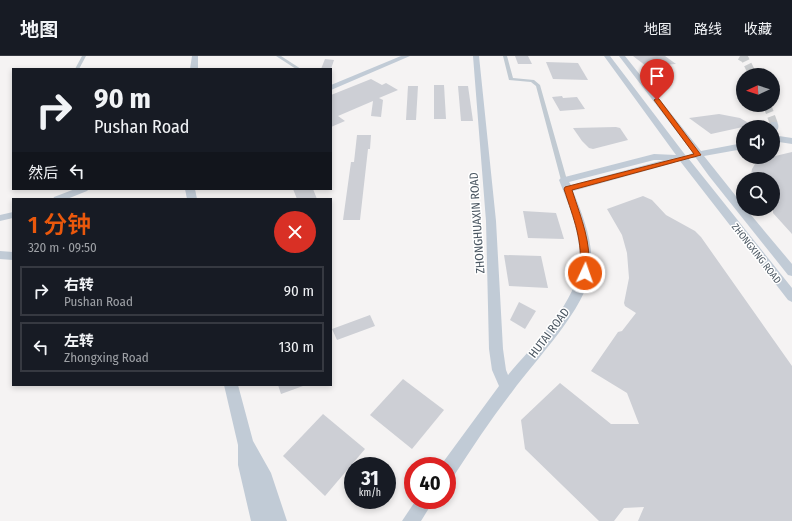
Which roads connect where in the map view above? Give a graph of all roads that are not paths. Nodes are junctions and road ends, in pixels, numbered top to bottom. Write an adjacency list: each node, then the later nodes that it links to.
1 (84, 56): 9 (street)
2 (195, 56): 10 (street)
3 (278, 56): 11 (street)
4 (406, 56): 12 (street)
5 (476, 56): 31 (street, ZHONGHUAXIN ROAD)
6 (505, 56): 19 (street, HUTAI ROAD)
7 (607, 56): 18 (street, ZHONGXING ROAD)
8 (622, 56): 17 (street, ZHONGXING ROAD)
9 (78, 68)
10 (194, 68)
11 (298, 68)
12 (332, 88)
13 (736, 139): 17 (street)
14 (780, 140): 15 (street)
15 (792, 141)
16 (736, 147): 17 (street)
17 (698, 155): 18 (street); 28 (street, ZHONGXING ROAD)
18 (683, 158): 19 (street); 29 (street, ZHONGXING ROAD)
19 (566, 185): 31 (street, HUTAI ROAD)
20 (81, 190): 21 (street)
21 (61, 198)
22 (12, 215): 23 (street)
23 (0, 218)
24 (0, 248): 25 (street)
25 (12, 248)
26 (0, 255): 27 (street)
27 (12, 256)
28 (792, 272)
29 (792, 297)
30 (231, 386): 32 (street)
31 (507, 387): 33 (street, HUTAI ROAD)
32 (246, 445): 35 (street); 36 (street)
33 (456, 458)
34 (420, 509): 37 (street)
35 (260, 521)
36 (278, 521)
37 (411, 521)

